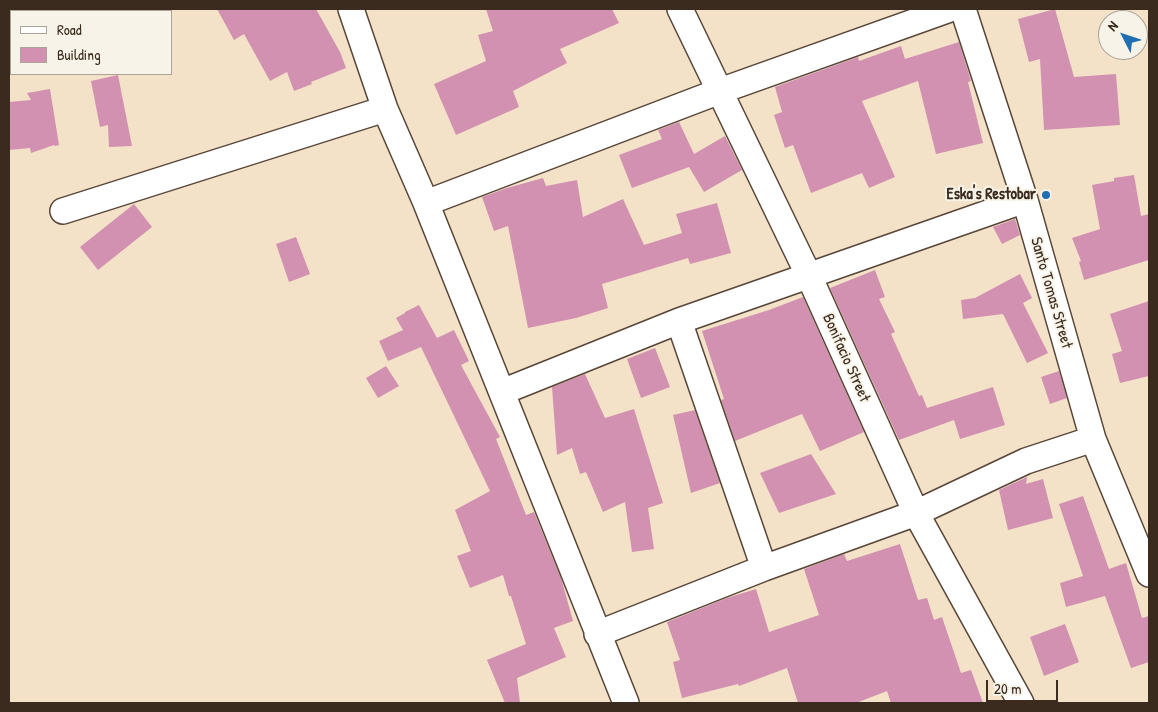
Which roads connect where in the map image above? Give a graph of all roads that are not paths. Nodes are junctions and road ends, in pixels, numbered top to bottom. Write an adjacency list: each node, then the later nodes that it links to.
1 (351, 9): 6 (street)
2 (680, 9): 5 (street, Bonifacio Street)
3 (950, 9): 5 (street)
4 (963, 9): 7 (street, Santo Tomas Street)
5 (720, 91): 8 (street); 10 (street, Bonifacio Street)
6 (385, 109): 8 (street); 9 (street)
7 (1025, 200): 10 (street); 13 (street, Santo Tomas Street)
8 (426, 204): 12 (street)
9 (63, 211)
10 (810, 276): 11 (street); 14 (street, Bonifacio Street)
11 (679, 321): 12 (street); 15 (street)
12 (502, 392): 17 (street)
13 (1093, 439): 14 (street); 16 (street, Santo Tomas Street)
14 (916, 513): 15 (street); 19 (street, Bonifacio Street)
15 (764, 568): 17 (street)
16 (1149, 574)
17 (597, 634): 18 (street)
18 (626, 703)
19 (1021, 703)

